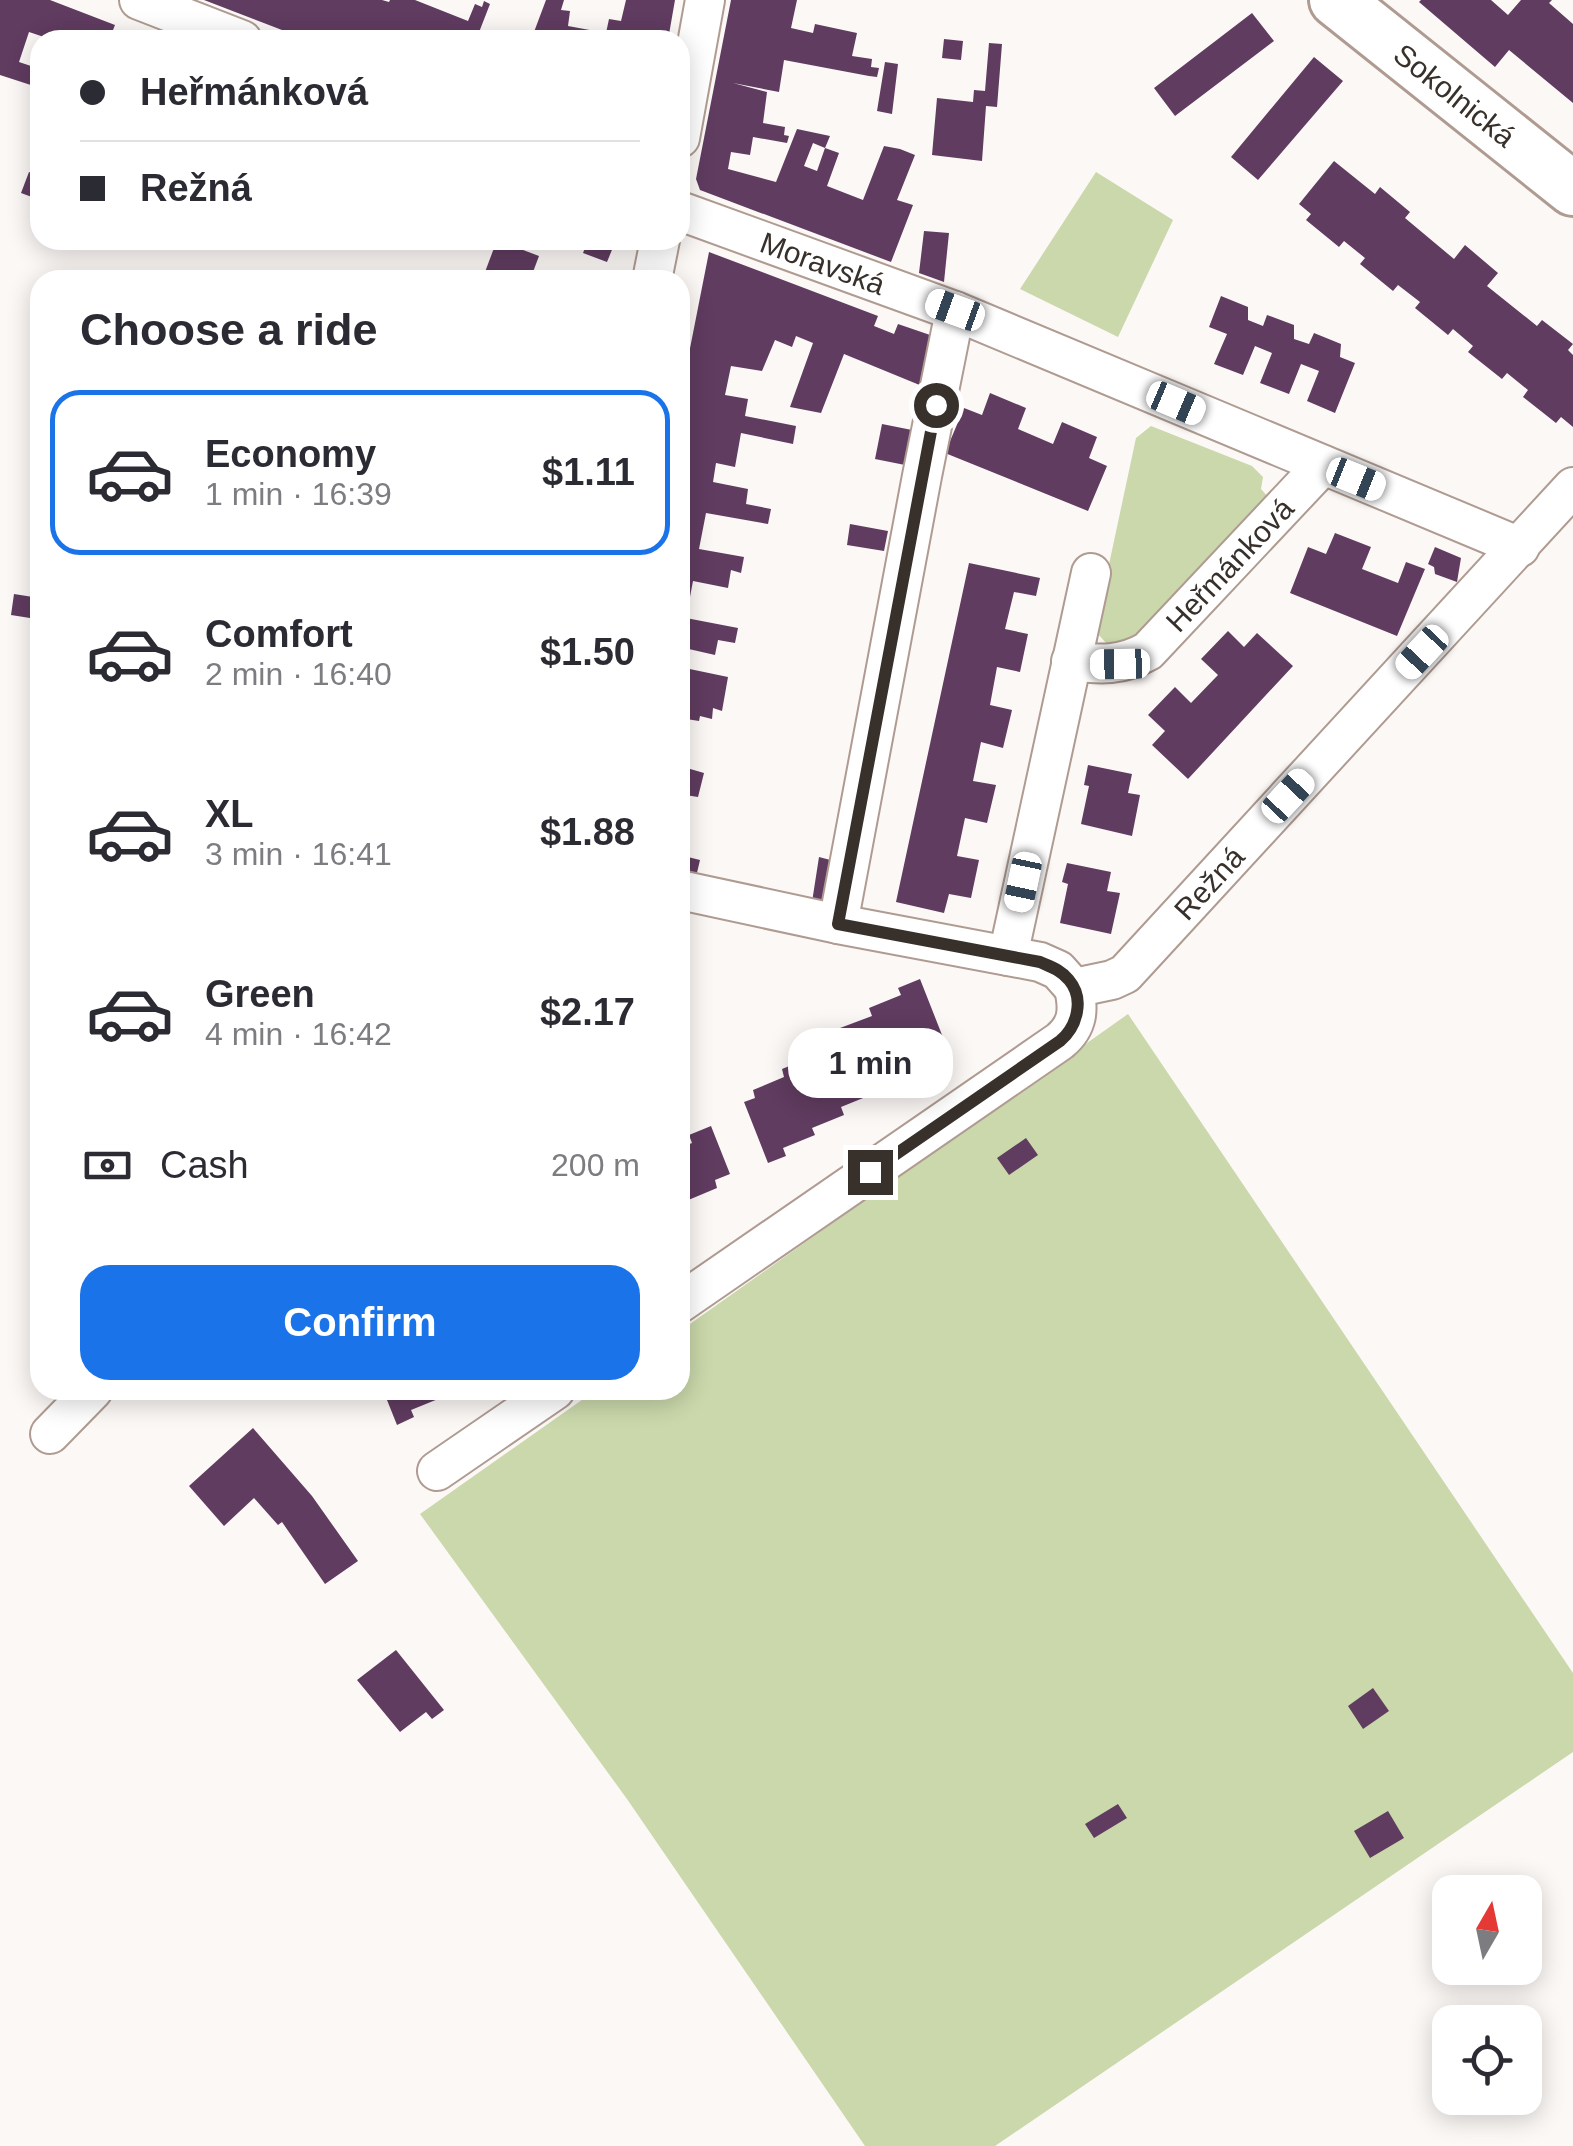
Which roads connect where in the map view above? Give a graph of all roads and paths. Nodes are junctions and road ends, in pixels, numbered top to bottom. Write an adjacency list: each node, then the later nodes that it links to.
1 (140, 0): 4 (street)
2 (705, 0): 5 (street)
3 (1336, 0): 6 (main road, Sokolnická)
4 (216, 30)
5 (690, 83)
6 (1573, 189)
7 (690, 216): 8 (street, Moravská)
8 (955, 310): 9 (street, Moravská); 15 (street)
9 (1323, 465): 11 (street, Moravská); 13 (street, Heřmánková)
10 (1573, 487): 11 (street, Režná)
11 (1520, 547): 17 (street, Režná)
12 (1090, 574): 13 (street)
13 (1070, 661): 16 (street)
14 (690, 892): 15 (street)
15 (838, 924): 16 (street)
16 (1008, 956): 17 (street)
17 (1074, 988): 18 (street)
18 (690, 1296)
19 (83, 1400): 21 (street)
20 (540, 1400): 22 (street)
21 (50, 1434)
22 (438, 1471)

